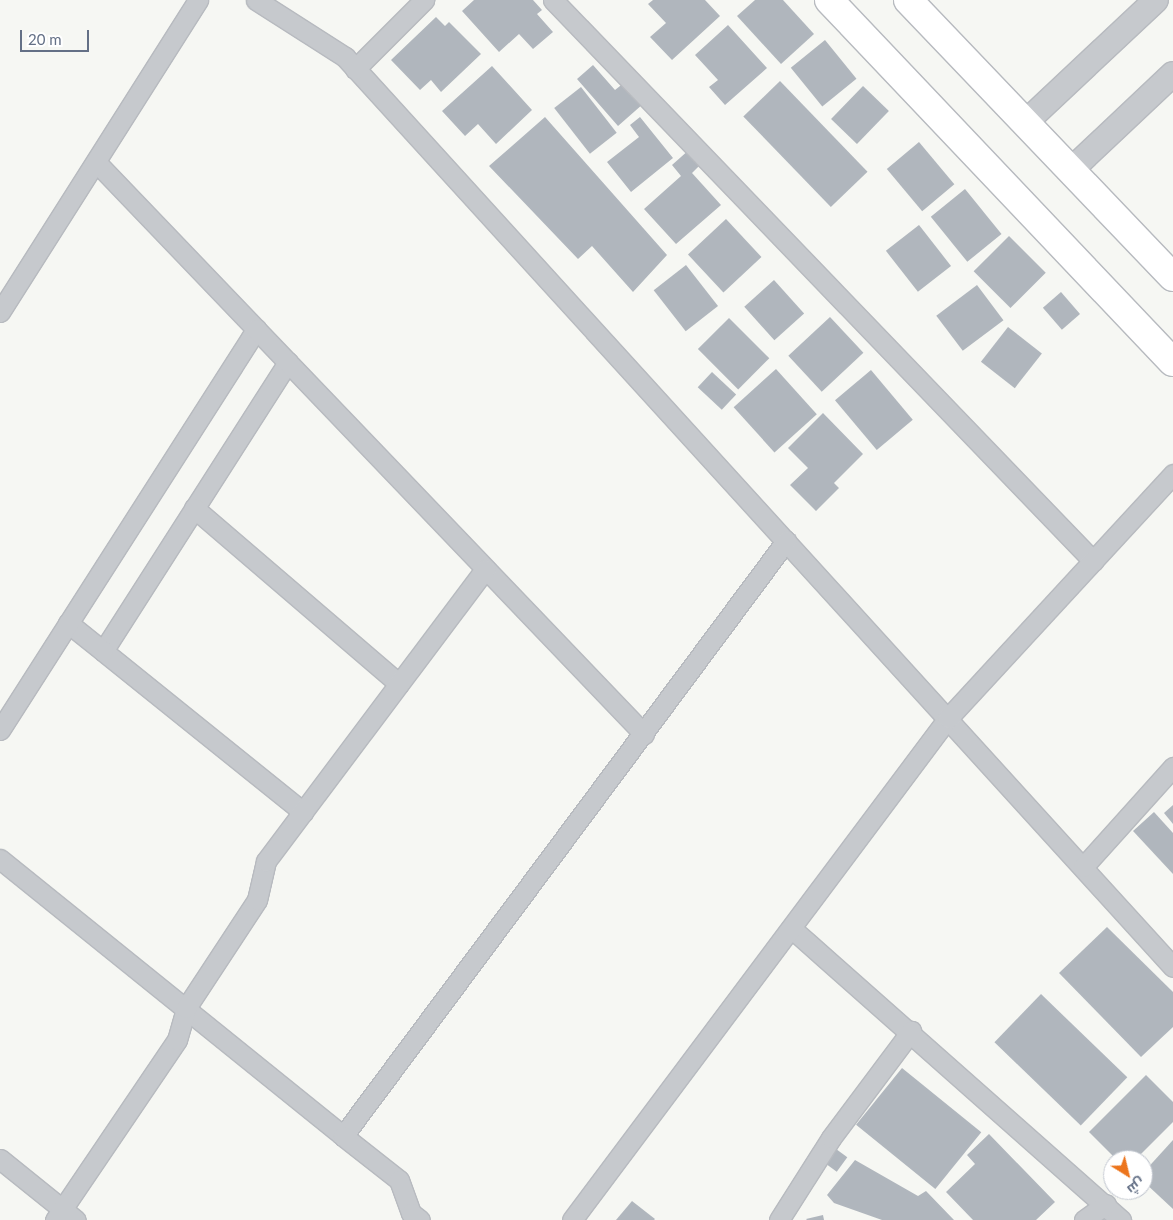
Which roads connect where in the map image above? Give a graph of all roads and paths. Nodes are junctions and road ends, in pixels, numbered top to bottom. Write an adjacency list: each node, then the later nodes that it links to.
1 (198, 0): 11 (street)
2 (256, 0): 8 (street)
3 (424, 0): 8 (street)
4 (553, 0): 21 (street)
5 (829, 0): 17 (main road)
6 (908, 0): 10 (main road)
7 (1156, 0): 10 (street)
8 (355, 68): 20 (street)
9 (1173, 74): 12 (street)
10 (1026, 122): 12 (main road)
11 (96, 162): 14 (street); 15 (street)
12 (1070, 171): 13 (main road)
13 (1173, 276)
14 (0, 312)
15 (256, 329): 16 (street); 23 (street)
16 (288, 362): 19 (street); 22 (street)
17 (1173, 362)
18 (1173, 474): 21 (street)
19 (194, 508): 24 (street); 25 (street)
20 (786, 541): 26 (street); 28 (street)
21 (1094, 561): 26 (street)
22 (485, 569): 25 (street); 28 (street)
23 (68, 623): 24 (street); 27 (street)
24 (103, 650): 30 (street)
25 (399, 684): 30 (street)
26 (948, 718): 32 (street); 33 (street)
27 (0, 730)
28 (644, 734): 37 (street)
29 (1173, 767): 32 (street)
30 (303, 812): 35 (street)
31 (0, 859): 35 (street)
32 (1083, 867): 34 (street)
33 (791, 928): 36 (street); 42 (street)
34 (1173, 967)
35 (186, 1008): 37 (street); 40 (street)
36 (910, 1031): 39 (street); 43 (street)
37 (343, 1136): 41 (street)
38 (0, 1159): 40 (street)
39 (1106, 1204): 44 (street); 45 (street)
40 (65, 1216)
41 (420, 1220)
42 (572, 1220)
43 (779, 1220)
44 (1084, 1220)
45 (1122, 1220)

